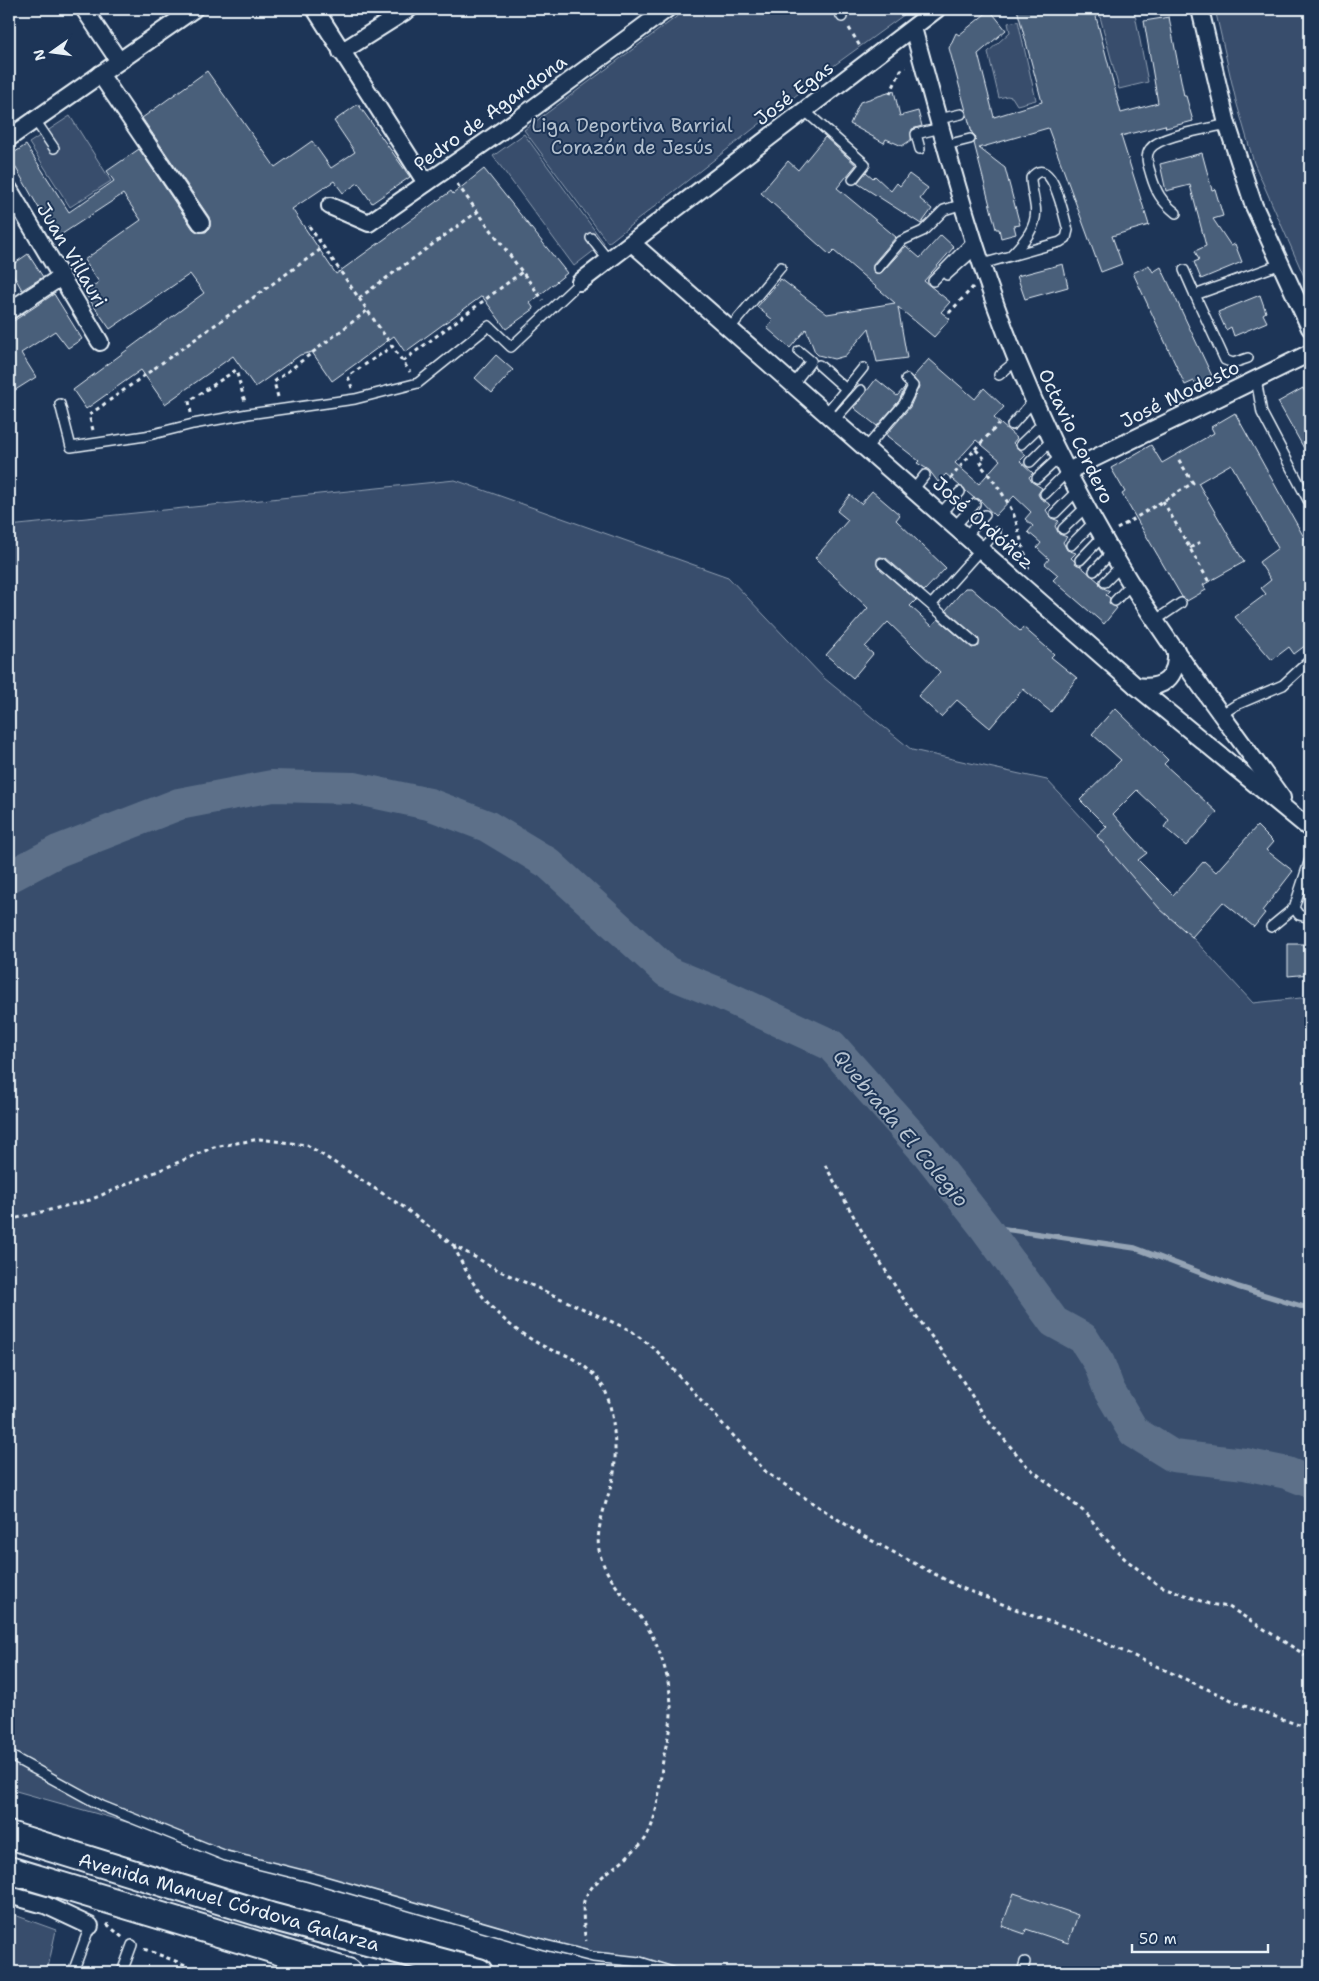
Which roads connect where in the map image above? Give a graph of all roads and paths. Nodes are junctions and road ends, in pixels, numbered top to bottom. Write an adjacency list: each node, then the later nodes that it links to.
1 (84, 9): 12 (street)
2 (194, 9): 12 (street)
3 (315, 9): 10 (street)
4 (409, 9): 10 (street)
5 (667, 9): 27 (street, Pedro de Agandona)
6 (936, 9): 9 (street, José Egas)
7 (1200, 9): 20 (street)
8 (839, 13): 13 (path)
9 (913, 28): 11 (street, Octavio Cordero); 13 (street, José Egas)
10 (341, 52): 27 (street)
11 (921, 56): 15 (path); 19 (street, Octavio Cordero)
12 (119, 61): 14 (street)
13 (869, 61): 16 (street, José Egas)
14 (100, 74): 18 (street); 34 (street)
15 (890, 94)
16 (805, 110): 26 (lane); 37 (street, José Egas)
17 (961, 114): 19 (lane)
18 (34, 120): 21 (street); 24 (lane)
19 (940, 124): 23 (street, Octavio Cordero); 25 (lane)
20 (1227, 124): 33 (lane); 42 (street)
21 (9, 138)
22 (970, 139): 23 (lane)
23 (946, 145): 30 (street, Octavio Cordero)
24 (54, 148)
25 (920, 149)
26 (853, 179)
27 (426, 183): 31 (street, Pedro de Agandona)
28 (457, 184): 32 (path)
29 (9, 189): 47 (street, Juan Villauri)
30 (963, 204): 39 (street, Octavio Cordero); 44 (lane)
31 (330, 206)
32 (477, 212): 46 (path); 52 (path)
33 (1176, 213)
34 (201, 223)
35 (309, 226): 38 (path)
36 (591, 238): 41 (lane)
37 (632, 242): 41 (street, José Egas); 57 (street, José Ordóñez)
38 (324, 247): 52 (path); 86 (path)
39 (977, 251): 40 (lane); 48 (street, Octavio Cordero); 50 (lane)
40 (1010, 256): 40 (lane)
41 (609, 261): 49 (street, José Egas)
42 (1281, 264): 51 (lane); 58 (street)
43 (781, 267): 57 (lane)
44 (878, 268)
45 (1184, 270): 51 (lane)
46 (522, 272): 54 (path); 65 (path)
47 (61, 277): 55 (street); 59 (street, Juan Villauri)
48 (987, 281): 56 (path); 64 (street, Octavio Cordero)
49 (580, 282): 54 (lane)
50 (936, 283)
51 (1196, 295): 63 (lane)
52 (359, 298): 53 (path)
53 (368, 310): 60 (path); 78 (path)
54 (551, 310): 71 (lane)
55 (9, 311)
56 (949, 313)
57 (730, 328): 72 (street, José Ordóñez)
58 (1310, 328)
59 (100, 342)
60 (393, 346): 65 (path); 75 (path)
61 (799, 351): 72 (lane)
62 (1310, 353): 70 (street, José Modesto)
63 (1248, 358)
64 (1017, 360): 68 (lane); 76 (street, Octavio Cordero)
65 (403, 361): 71 (path)
66 (819, 365): 73 (lane)
67 (863, 368): 73 (lane)
68 (1000, 374)
69 (906, 379): 88 (lane)
70 (1256, 379): 93 (street, José Modesto); 101 (lane)
71 (418, 383): 75 (lane)
72 (794, 383): 80 (street, José Ordóñez)
73 (846, 389): 80 (lane)
74 (861, 390): 80 (lane)
75 (355, 399): 78 (lane)
76 (1035, 399): 81 (street, Octavio Cordero); 84 (lane)
77 (60, 404): 86 (lane)
78 (280, 409): 79 (lane)
79 (248, 414): 83 (lane); 83 (path)
80 (831, 416): 88 (street, José Ordóñez)
81 (1045, 420): 85 (street, Octavio Cordero); 87 (lane)
82 (1001, 421): 89 (path)
83 (193, 424): 86 (lane)
84 (1012, 426)
85 (1053, 439): 90 (street, Octavio Cordero); 92 (lane)
86 (96, 442)
87 (1021, 444)
88 (867, 447): 97 (street, José Ordóñez)
89 (975, 449): 96 (path); 123 (path)
90 (1061, 456): 93 (street, Octavio Cordero); 95 (lane)
91 (1177, 457): 102 (path)
92 (1030, 462)
93 (1068, 471): 98 (street, Octavio Cordero); 100 (lane)
94 (926, 475): 97 (lane)
95 (1037, 478)
96 (944, 485)
97 (914, 489): 105 (street, José Ordóñez)
98 (1078, 490): 104 (street, Octavio Cordero); 106 (lane)
99 (960, 492): 105 (lane)
100 (1045, 494)
101 (1308, 500)
102 (1163, 501): 109 (path); 116 (path)
103 (975, 504): 111 (lane)
104 (1087, 506): 108 (street, Octavio Cordero); 110 (lane)
105 (941, 513): 111 (street, José Ordóñez)
106 (1056, 513)
107 (985, 515): 111 (lane)
108 (1095, 521): 113 (street, Octavio Cordero); 115 (lane)
109 (1120, 528)
110 (1063, 529)
111 (961, 531): 117 (street, José Ordóñez)
112 (996, 532): 117 (lane)
113 (1103, 536): 118 (street, Octavio Cordero); 119 (lane)
114 (1200, 542): 116 (path)
115 (1071, 545)
116 (1190, 548): 125 (path)
117 (982, 549): 123 (street, José Ordóñez); 129 (lane)
118 (1112, 552): 121 (street, Octavio Cordero); 122 (lane)
119 (1080, 560)
120 (882, 563): 129 (lane)
121 (1121, 566): 124 (lane); 126 (street, Octavio Cordero)
122 (1094, 571)
123 (1018, 581): 134 (street, José Ordóñez)
124 (1104, 582)
125 (1210, 582)
126 (1131, 584): 127 (lane); 130 (street, Octavio Cordero)
127 (1115, 602)
128 (1181, 603): 130 (lane)
129 (932, 604): 131 (lane)
130 (1156, 620): 132 (street, Octavio Cordero)
131 (974, 642)
132 (1176, 650): 134 (street); 135 (street, Octavio Cordero)
133 (1310, 660): 135 (lane)
134 (1136, 686): 136 (street, José Ordóñez)
135 (1222, 714): 136 (street, Octavio Cordero)
136 (1296, 816): 137 (street, José Ordóñez)
137 (1310, 828)
138 (1310, 859): 139 (lane)
139 (1294, 908): 140 (lane); 141 (lane)
140 (1310, 918)
141 (1271, 927)
142 (825, 1165): 145 (path)
143 (9, 1220): 144 (path)
144 (453, 1245): 146 (path); 153 (path)
145 (1310, 1658)
146 (1310, 1729)
147 (9, 1754): 153 (lane)
148 (9, 1835): 158 (main road, Avenida Manuel Córdova Galarza)
149 (9, 1870): 157 (main road, Avenida Manuel Córdova Galarza)
150 (9, 1895): 151 (street)
151 (90, 1926): 155 (lane)
152 (132, 1945): 156 (lane)
153 (588, 1955): 159 (lane)
154 (1025, 1962): 160 (lane)
155 (73, 1972)
156 (122, 1972)
157 (348, 1972)
158 (479, 1972)
159 (672, 1972)
160 (1022, 1972)

